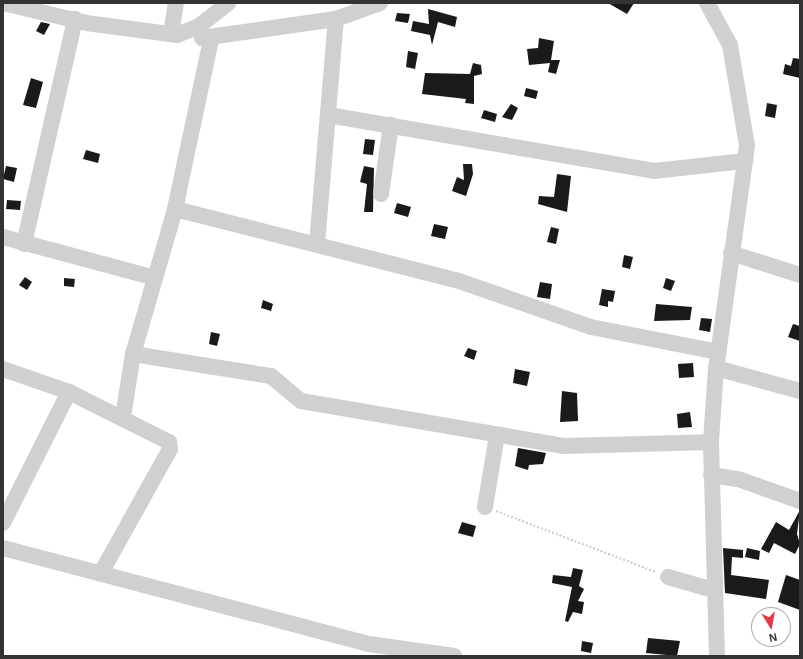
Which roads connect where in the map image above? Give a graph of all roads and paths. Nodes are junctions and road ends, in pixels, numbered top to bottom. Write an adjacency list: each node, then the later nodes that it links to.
1 (3, 3): 6 (street)
2 (176, 3): 8 (street)
3 (228, 3): 8 (street)
4 (380, 3): 7 (street)
5 (707, 3): 12 (street)
6 (65, 12): 8 (street); 16 (street)
7 (336, 19): 9 (street); 10 (street)
8 (174, 35): 9 (street)
9 (211, 39): 14 (street)
10 (328, 115): 11 (street); 17 (street)
11 (390, 125): 12 (street); 13 (street)
12 (745, 162): 18 (street)
13 (381, 194)
14 (175, 209): 17 (street); 20 (street)
15 (3, 237): 16 (street)
16 (24, 244): 20 (street)
17 (317, 244): 21 (street)
18 (731, 253): 19 (street); 21 (street)
19 (800, 275)
20 (155, 278): 22 (street)
21 (718, 352): 23 (street)
22 (133, 354): 27 (street); 28 (street)
23 (716, 368): 25 (street); 29 (street)
24 (3, 369): 26 (street)
25 (800, 391)
26 (69, 392): 27 (street); 33 (street)
27 (123, 417): 35 (street)
28 (497, 435): 29 (street); 32 (street)
29 (712, 442): 30 (street)
30 (711, 475): 31 (street); 37 (street)
31 (800, 501)
32 (485, 507): 36 (path)
33 (3, 522)
34 (3, 548): 35 (street)
35 (101, 573): 38 (street)
36 (668, 577): 37 (street)
37 (714, 590): 39 (street)
38 (454, 656)
39 (717, 656)

